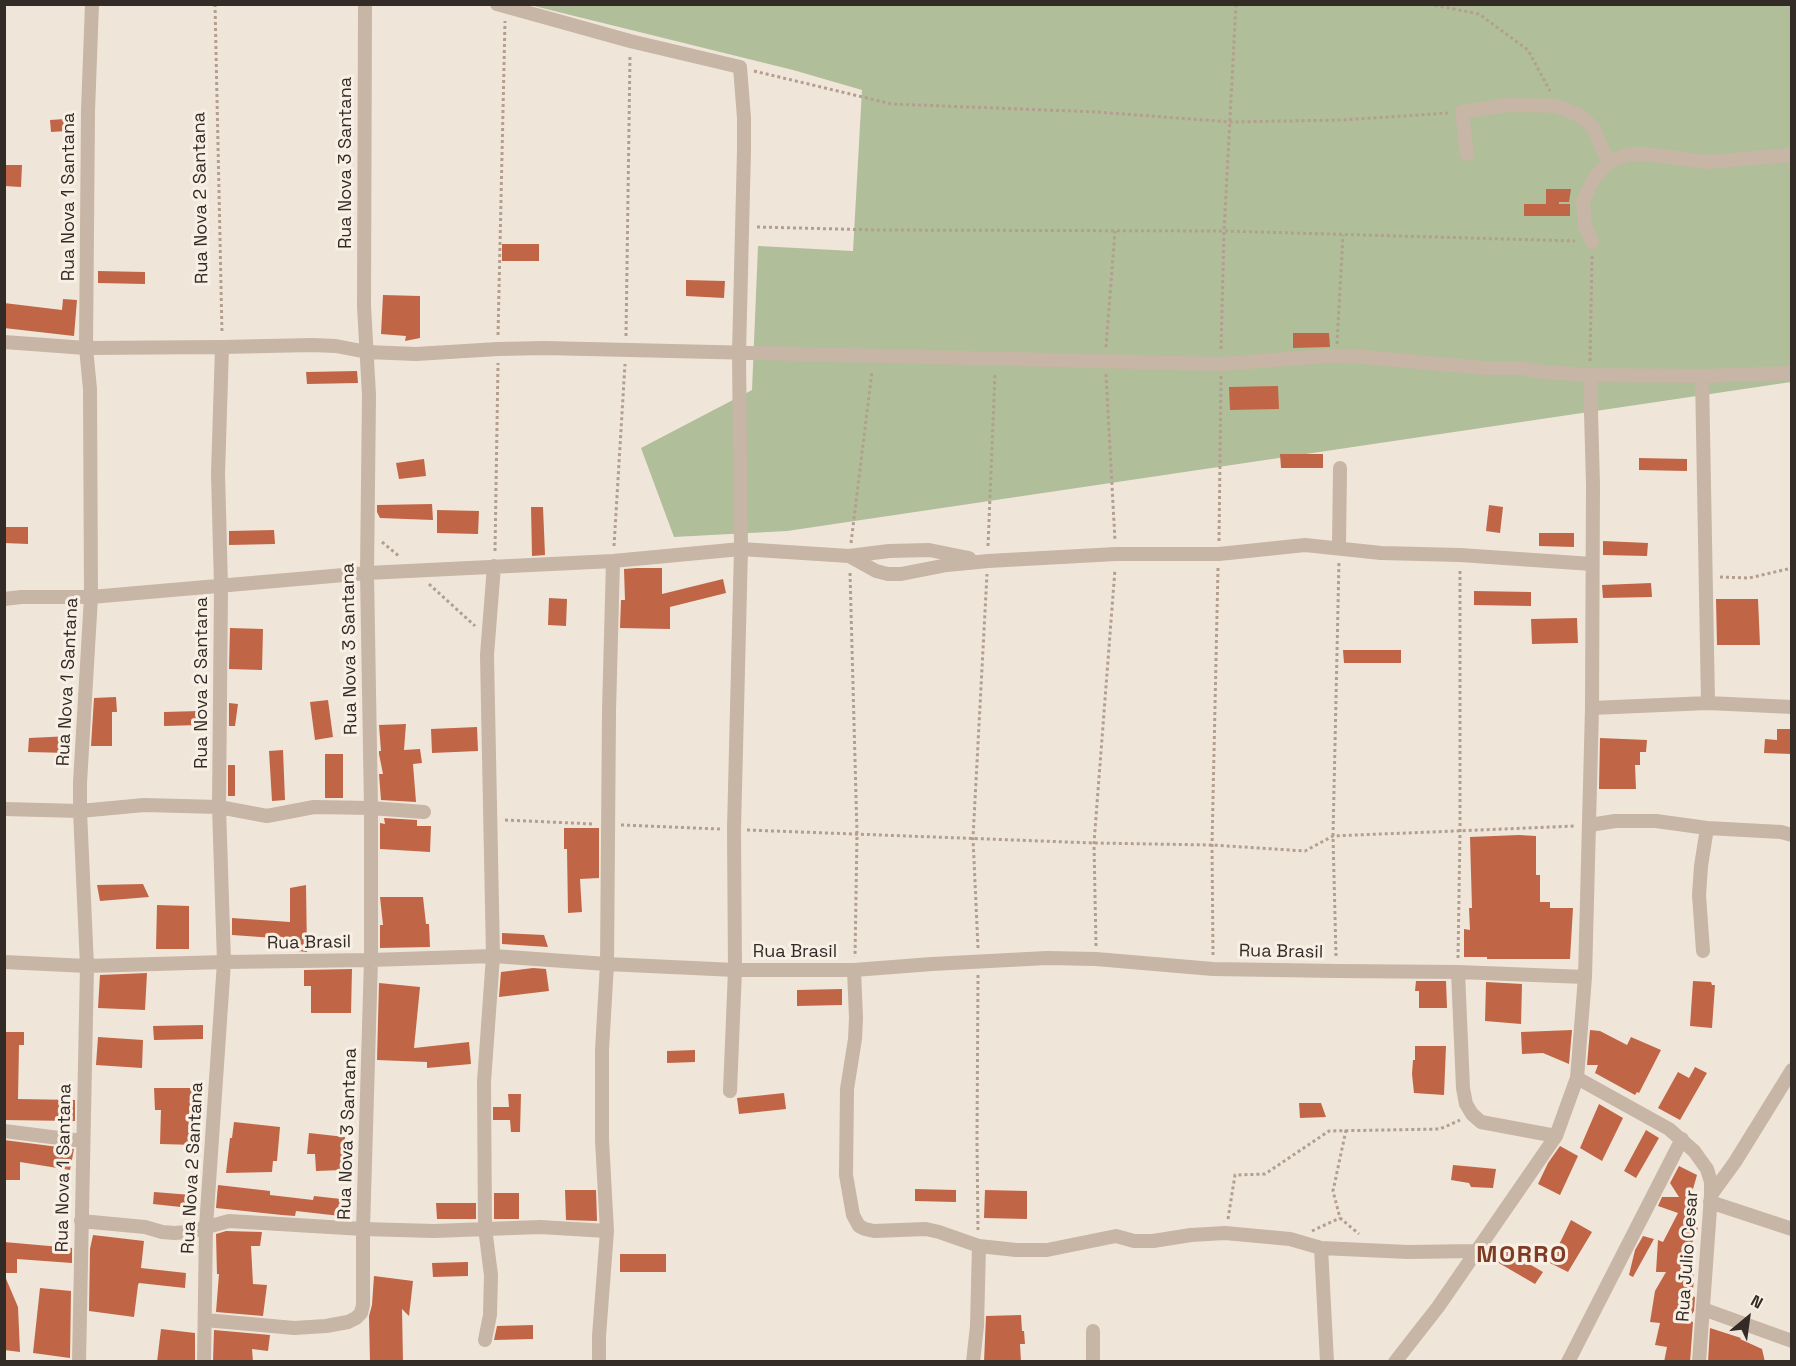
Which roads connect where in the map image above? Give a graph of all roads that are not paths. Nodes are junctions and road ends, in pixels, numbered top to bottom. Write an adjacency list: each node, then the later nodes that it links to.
1 (92, 4): 10 (street, Rua Nova 1 Santana)
2 (365, 4): 11 (street, Rua Nova 3 Santana)
3 (501, 6): 12 (street)
4 (1467, 154): 6 (street)
5 (1791, 155): 6 (street)
6 (1608, 162): 7 (street)
7 (1592, 242)
8 (4, 342): 10 (street)
9 (222, 347): 10 (street); 11 (street); 25 (street, Rua Nova 2 Santana)
10 (86, 348): 26 (street, Rua Nova 1 Santana)
11 (367, 352): 12 (street); 24 (street, Rua Nova 3 Santana)
12 (739, 353): 14 (street); 18 (street)
13 (1791, 373): 15 (street)
14 (1590, 375): 15 (street); 22 (street)
15 (1702, 376): 28 (street)
16 (1340, 468): 17 (street)
17 (1339, 547): 21 (street); 22 (street)
18 (741, 549): 19 (street); 20 (street); 46 (street)
19 (849, 556): 21 (street); 21 (street)
20 (613, 561): 23 (street); 44 (street)
21 (988, 561)
22 (1592, 564): 30 (street)
23 (494, 566): 24 (street); 40 (street)
24 (367, 573): 25 (street); 32 (street, Rua Nova 3 Santana)
25 (221, 586): 26 (street); 31 (street, Rua Nova 2 Santana)
26 (91, 597): 27 (street); 34 (street, Rua Nova 1 Santana)
27 (4, 599)
28 (1708, 703): 29 (street); 30 (street)
29 (1791, 707)
30 (1592, 708): 36 (street)
31 (219, 807): 32 (street); 34 (street); 43 (street, Rua Nova 2 Santana)
32 (371, 808): 35 (street); 41 (street, Rua Nova 3 Santana)
33 (4, 809): 34 (street)
34 (80, 811): 45 (street, Rua Nova 1 Santana)
35 (424, 812)
36 (1590, 825): 37 (street); 49 (street)
37 (1707, 828): 38 (street); 39 (street)
38 (1791, 835)
39 (1703, 951)
40 (493, 956): 41 (street, Rua Brasil); 44 (street, Rua Brasil); 60 (street)
41 (371, 960): 43 (street, Rua Brasil); 61 (street, Rua Nova 3 Santana)
42 (4, 962): 45 (street, Rua Brasil)
43 (224, 962): 45 (street, Rua Brasil); 59 (street, Rua Nova 2 Santana)
44 (607, 964): 46 (street, Rua Brasil); 63 (street)
45 (87, 966): 56 (street, Rua Nova 1 Santana)
46 (735, 970): 47 (street, Rua Brasil); 52 (street)
47 (854, 970): 48 (street, Rua Brasil); 64 (street)
48 (1458, 972): 49 (street, Rua Brasil); 54 (street)
49 (1585, 977): 51 (street)
50 (1791, 1070): 57 (street)
51 (1577, 1078): 54 (street); 55 (street, Rua Julio Cesar)
52 (730, 1091)
53 (4, 1131): 56 (street)
54 (1556, 1136): 66 (street)
55 (1682, 1139): 57 (street, Rua Julio Cesar); 79 (street)
56 (82, 1141): 58 (street, Rua Nova 1 Santana)
57 (1710, 1199): 62 (street); 67 (street, Rua Julio Cesar)
58 (81, 1221): 59 (street); 72 (street, Rua Nova 1 Santana)
59 (206, 1227): 61 (street); 68 (street, Rua Nova 2 Santana)
60 (485, 1228): 61 (street); 63 (street); 70 (street)
61 (363, 1229): 68 (street, Rua Nova 3 Santana)
62 (1791, 1229)
63 (607, 1232): 74 (street)
64 (979, 1246): 65 (street); 75 (street)
65 (1321, 1248): 66 (street); 77 (street)
66 (1476, 1251): 78 (street)
67 (1703, 1309): 71 (street); 80 (street, Rua Julio Cesar)
68 (205, 1320): 73 (street, Rua Nova 2 Santana)
69 (1093, 1331): 76 (street)
70 (485, 1340)
71 (1791, 1341)
72 (79, 1362)
73 (204, 1362)
74 (599, 1362)
75 (973, 1362)
76 (1093, 1362)
77 (1326, 1362)
78 (1395, 1362)
79 (1568, 1362)
80 (1699, 1362)

